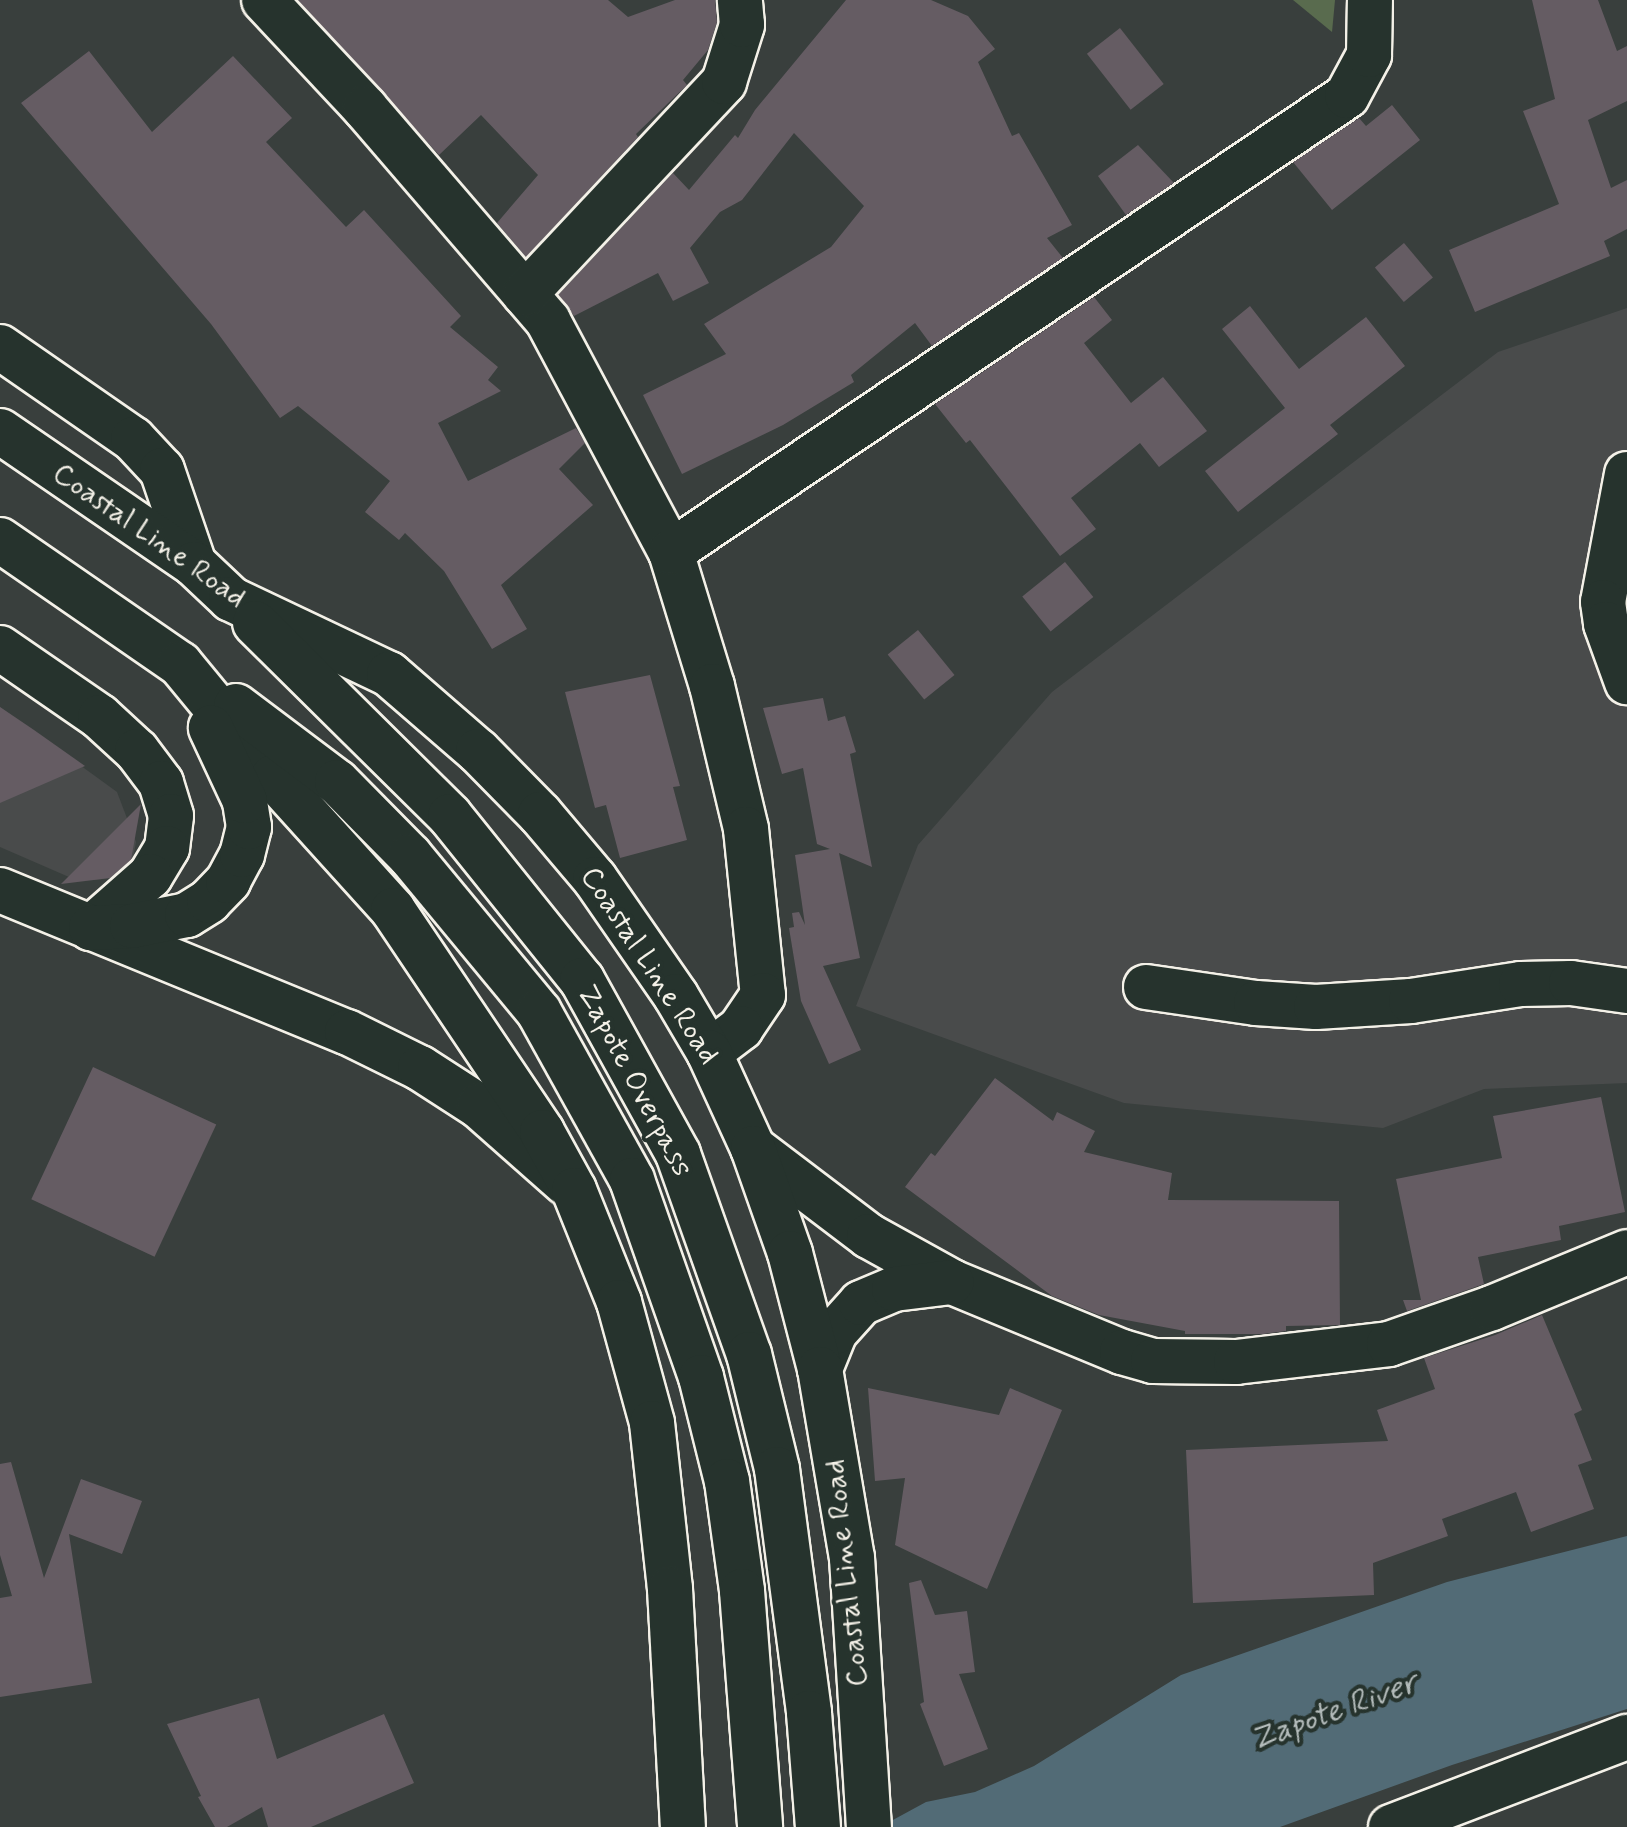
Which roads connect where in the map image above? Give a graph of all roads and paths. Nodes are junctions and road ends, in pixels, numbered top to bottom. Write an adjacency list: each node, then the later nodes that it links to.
1 (264, 0): 4 (main road)
2 (740, 0): 4 (main road)
3 (1370, 0): 9 (main road)
4 (525, 294): 9 (main road)
5 (0, 347): 10 (main road)
6 (0, 431): 10 (main road, Coastal Line Road)
7 (1627, 474): 14 (main road)
8 (0, 540): 13 (main road)
9 (671, 552): 19 (main road)
10 (194, 564): 11 (main road, Coastal Line Road)
11 (231, 599): 19 (main road, Coastal Line Road); 29 (main road, Zapote Overpass)
12 (0, 648): 16 (main road)
13 (180, 664): 16 (main road); 21 (main road); 28 (main road, Zapote Overpass)
14 (1627, 682)
15 (0, 890): 16 (main road)
16 (91, 928): 21 (main road)
17 (1146, 987): 18 (main road)
18 (1627, 991)
19 (709, 1052): 20 (main road, Coastal Line Road)
20 (753, 1148): 23 (main road); 24 (main road, Coastal Line Road)
21 (574, 1190): 27 (main road)
22 (1627, 1252): 23 (main road)
23 (952, 1282): 24 (main road)
24 (820, 1369): 26 (main road, Coastal Line Road)
25 (1627, 1737): 30 (main road)
26 (869, 1814)
27 (683, 1827)
28 (760, 1827)
29 (818, 1827)
30 (1391, 1827)

